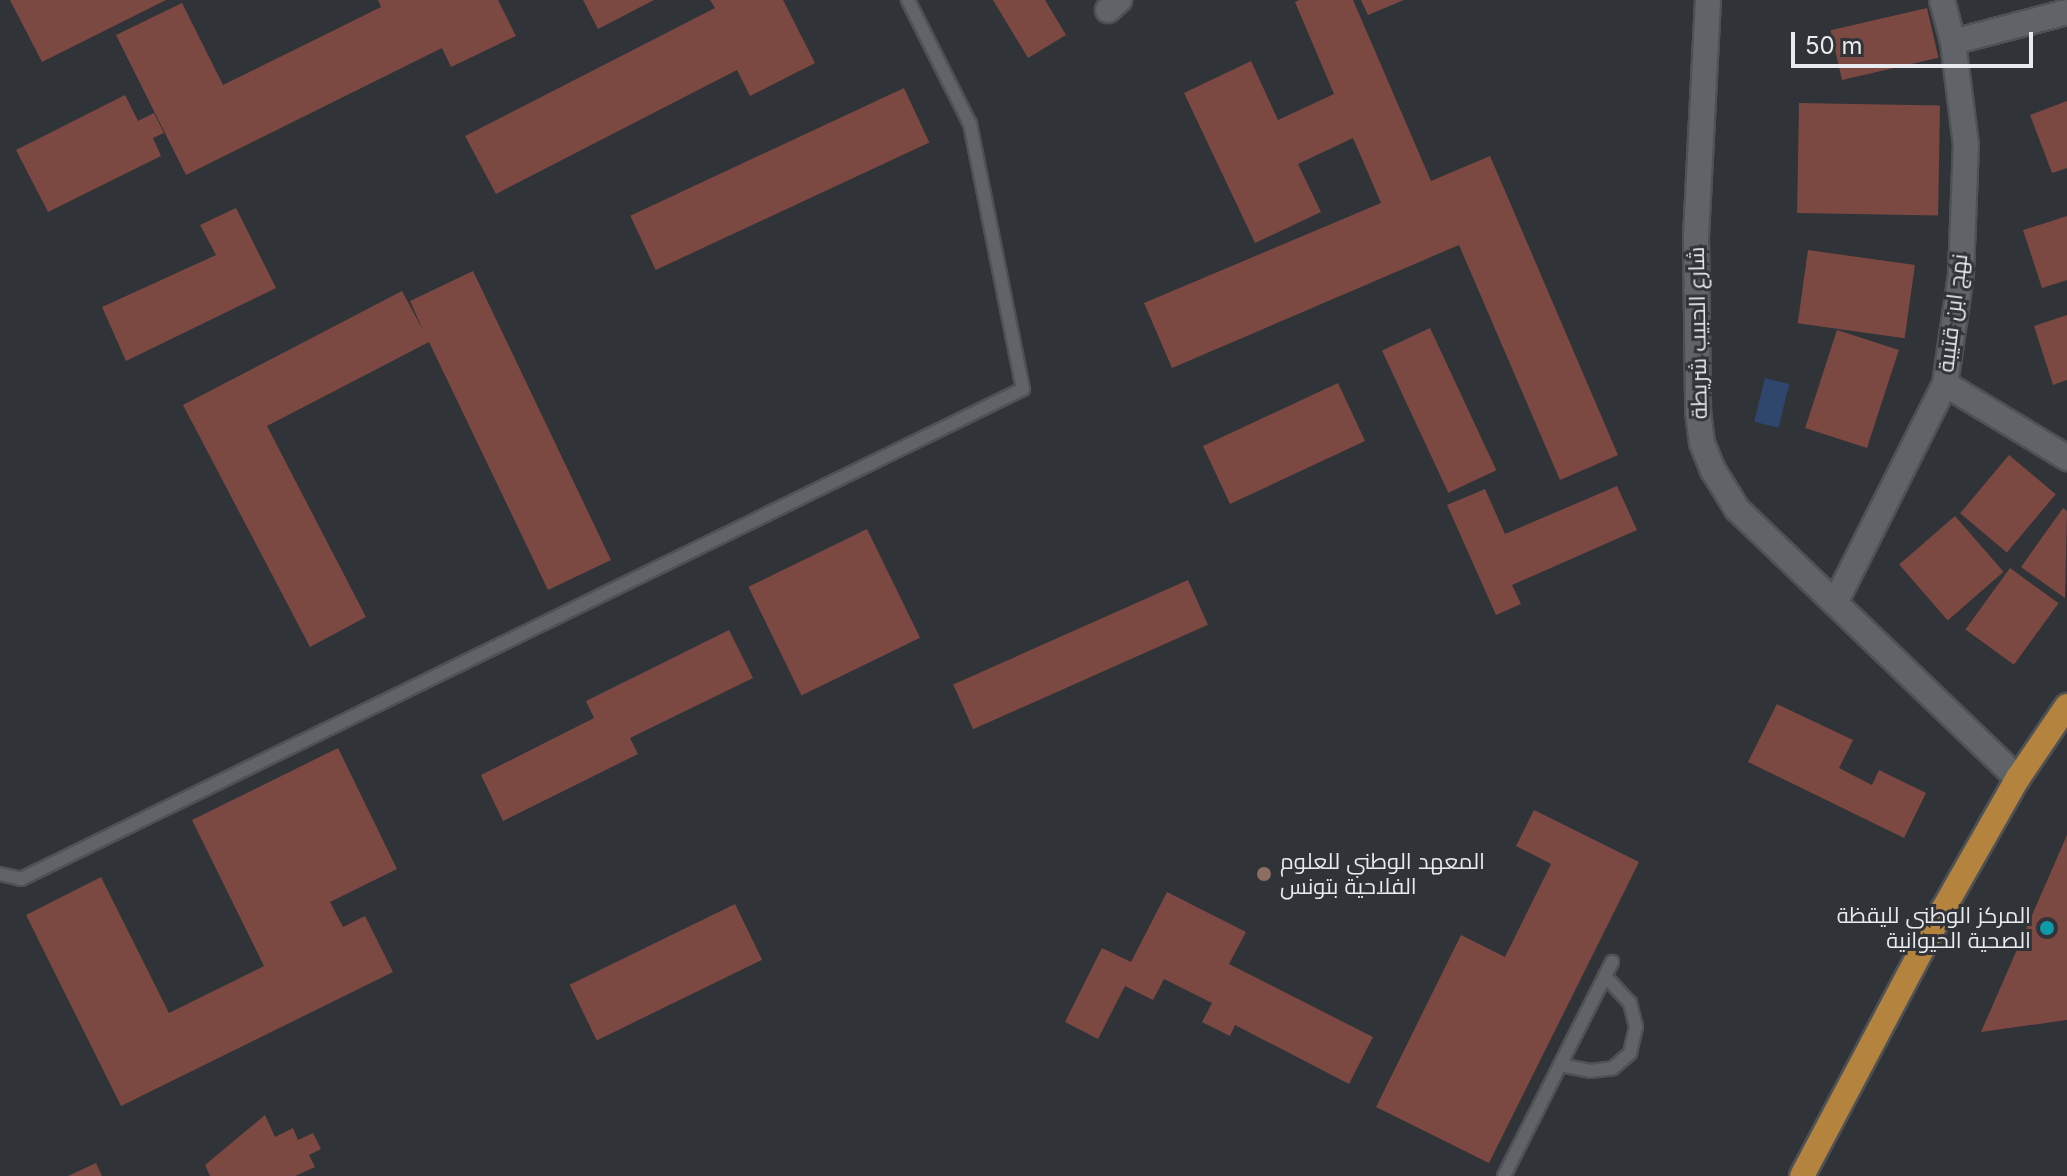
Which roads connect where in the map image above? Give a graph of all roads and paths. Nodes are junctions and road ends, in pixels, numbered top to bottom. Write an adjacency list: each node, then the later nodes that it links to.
1 (908, 0): 11 (lane)
2 (1708, 0): 8 (street, شارع الحبيب شريطة)
3 (1942, 0): 5 (street, نهج ابن قتيبة)
4 (2067, 12): 5 (street)
5 (1953, 42): 6 (street, نهج ابن قتيبة)
6 (1945, 384): 7 (street); 8 (street, نهج ابن قتيبة)
7 (2067, 458)
8 (1835, 603): 10 (street, شارع الحبيب شريطة)
9 (2067, 706): 10 (main road)
10 (2018, 778): 16 (main road)
11 (0, 874)
12 (1612, 962): 13 (lane)
13 (1605, 976): 14 (lane); 14 (lane)
14 (1560, 1065): 15 (lane)
15 (1504, 1176)
16 (1802, 1176)

